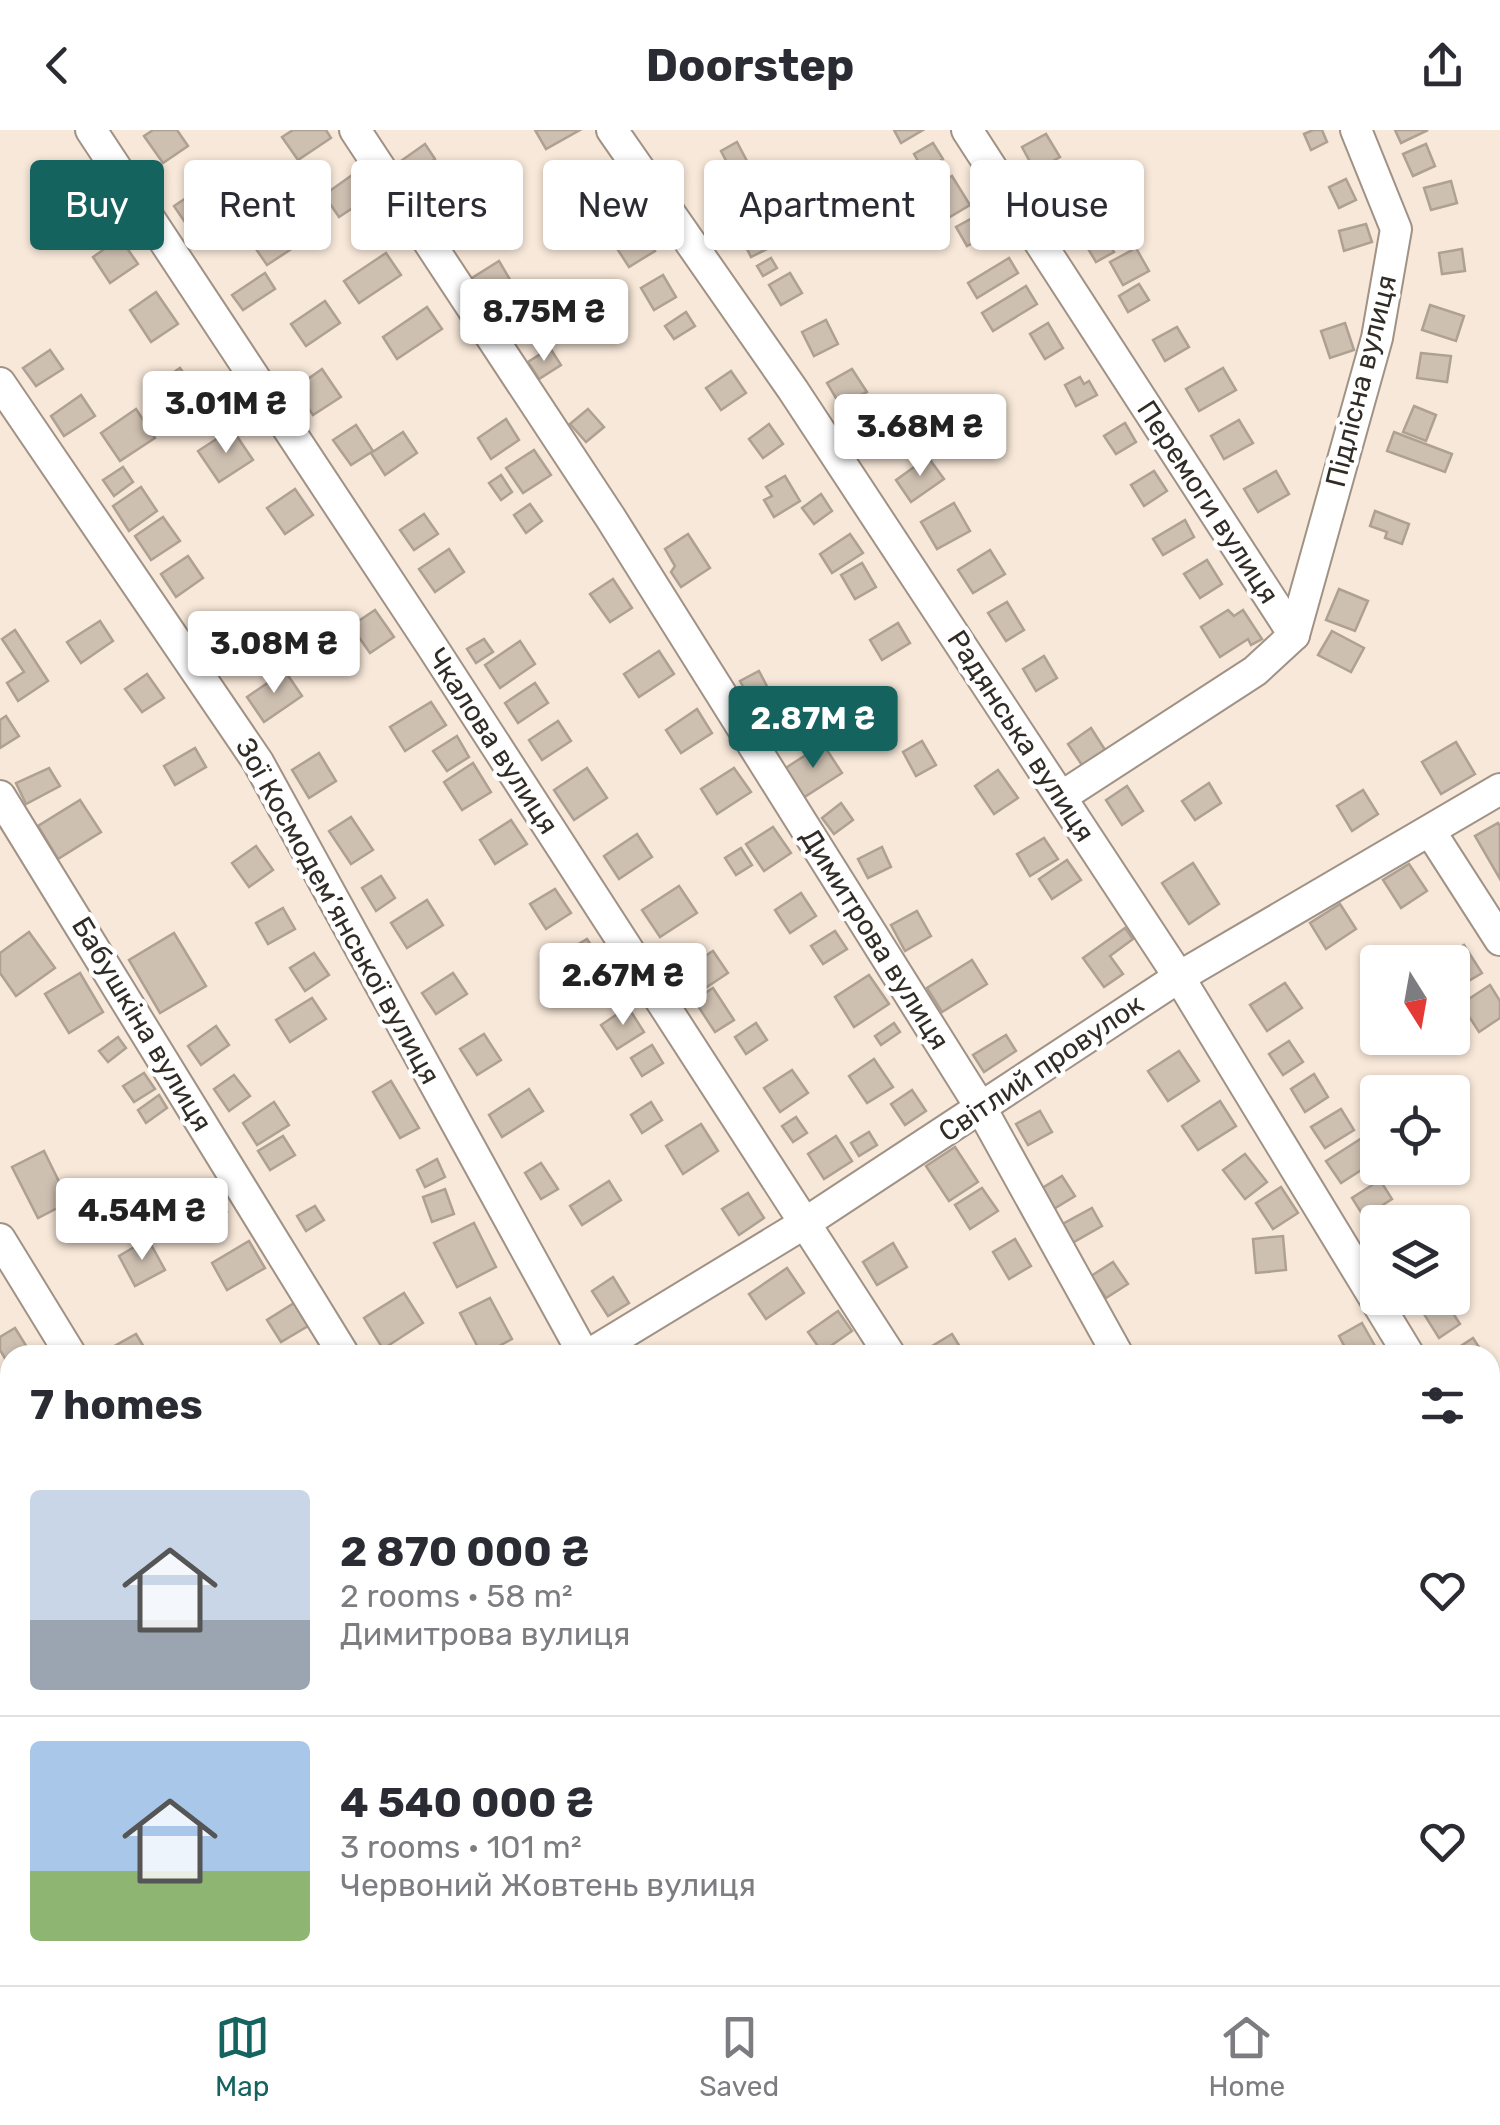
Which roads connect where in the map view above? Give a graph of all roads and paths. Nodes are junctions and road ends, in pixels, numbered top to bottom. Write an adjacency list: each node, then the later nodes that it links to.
1 (91, 130): 15 (street, Чкалова вулиця)
2 (354, 130): 14 (street, Димитрова вулиця)
3 (612, 130): 10 (street, Радянська вулиця)
4 (967, 130): 7 (street, Перемоги вулиця)
5 (1356, 130): 7 (street, Підлісна вулиця)
6 (0, 383): 19 (street, Зої Космодем’янської вулиця)
7 (1294, 634): 10 (street, Перемоги вулиця)
8 (1500, 789): 11 (street, Світлий провулок)
9 (0, 796): 18 (street, Бабушкіна вулиця)
10 (1061, 796): 13 (street, Радянська вулиця)
11 (1430, 831): 12 (street); 13 (street, Світлий провулок)
12 (1500, 940)
13 (1179, 976): 14 (street, Світлий провулок); 23 (street, Радянська вулиця)
14 (981, 1108): 15 (street, Світлий провулок); 22 (street, Димитрова вулиця)
15 (806, 1224): 20 (street, Світлий провулок); 21 (street, Чкалова вулиця)
16 (0, 1239): 17 (street)
17 (65, 1345)
18 (338, 1345)
19 (580, 1345)
20 (603, 1345)
21 (884, 1345)
22 (1112, 1345)
23 (1403, 1345)

